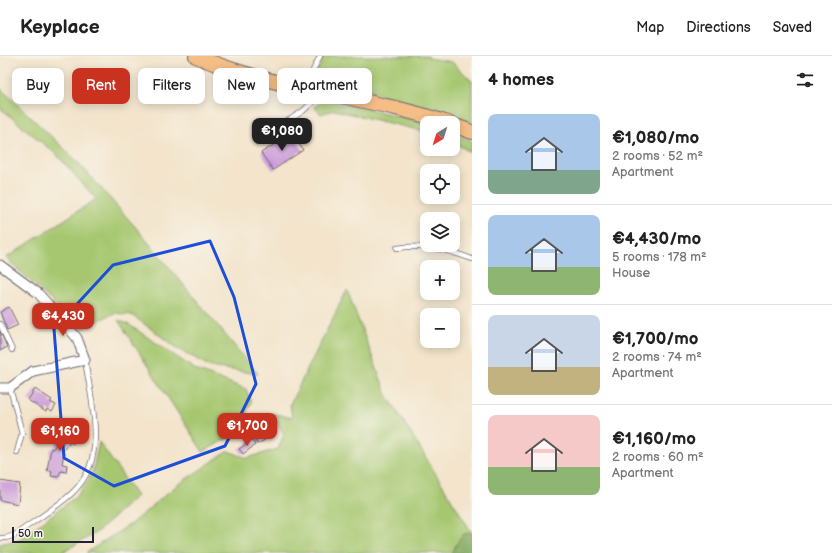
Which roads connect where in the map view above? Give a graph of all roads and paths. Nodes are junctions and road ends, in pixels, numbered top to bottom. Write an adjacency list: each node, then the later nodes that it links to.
1 (196, 56): 4 (main road)
2 (320, 56): 3 (lane)
3 (315, 68)
4 (277, 82)
5 (372, 103): 7 (main road)
6 (310, 104): 10 (lane)
7 (428, 116)
8 (460, 128): 9 (main road)
9 (472, 132)
10 (258, 141)
11 (397, 248): 12 (lane)
12 (472, 259)
13 (0, 265): 16 (street)
14 (0, 324): 15 (lane)
15 (12, 350)
16 (85, 360): 18 (street); 20 (lane)
17 (0, 388): 18 (street)
18 (10, 388): 19 (lane)
19 (17, 452)
20 (0, 538)

